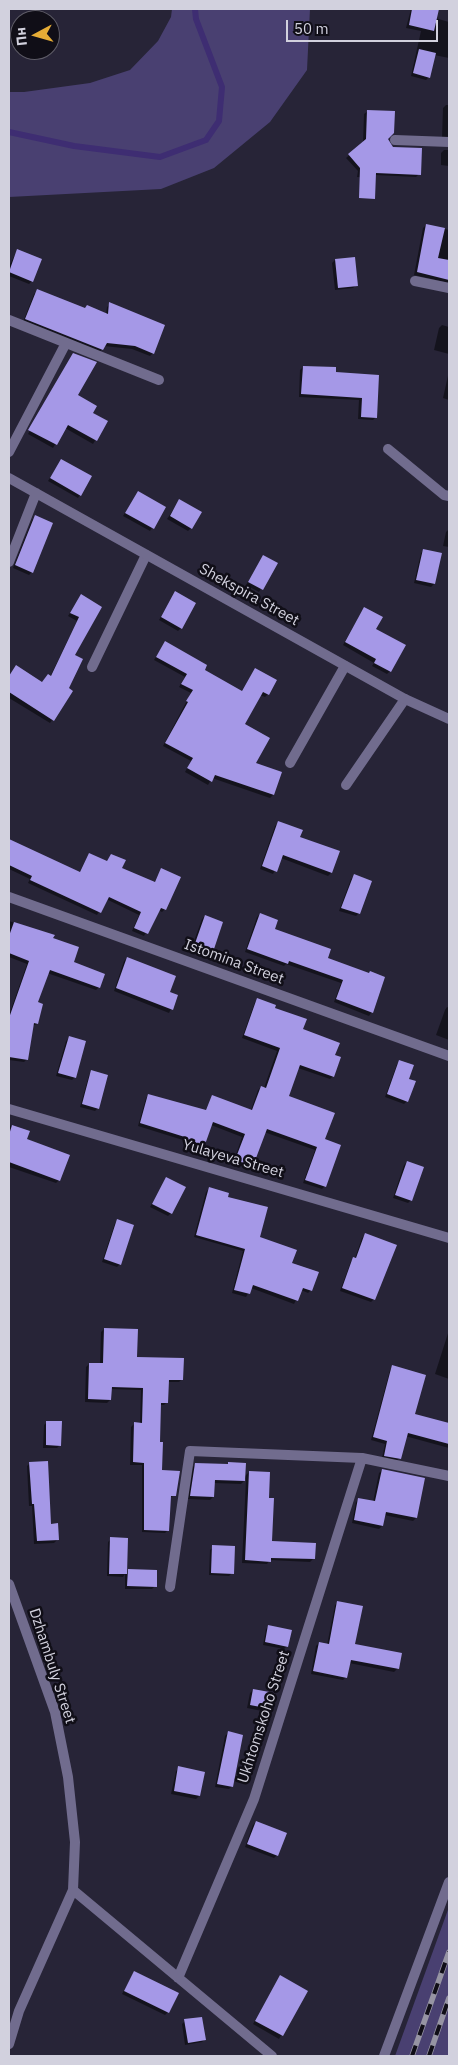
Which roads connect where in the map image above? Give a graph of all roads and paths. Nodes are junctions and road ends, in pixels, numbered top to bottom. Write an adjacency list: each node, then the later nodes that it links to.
1 (395, 140): 2 (street)
2 (449, 142)
3 (415, 281): 4 (street)
4 (449, 288)
5 (9, 320): 6 (street)
6 (66, 343): 7 (street); 9 (street)
7 (159, 380)
8 (388, 448): 12 (street)
9 (9, 452)
10 (9, 478): 11 (street, Shekspira Street)
11 (36, 493): 13 (street, Shekspira Street); 14 (street)
12 (449, 496)
13 (146, 554): 15 (street, Shekspira Street); 16 (street)
14 (9, 562)
15 (345, 666): 17 (street, Shekspira Street); 19 (street)
16 (92, 667)
17 (405, 699): 18 (street, Shekspira Street); 20 (street)
18 (449, 719)
19 (290, 763)
20 (346, 785)
21 (9, 897): 22 (street, Istomina Street)
22 (449, 1056)
23 (9, 1109): 24 (street, Yulayeva Street)
24 (449, 1238)
25 (362, 1458): 26 (street); 28 (street); 31 (street, Ukhtomskoho Street)
26 (449, 1476)
27 (9, 1584): 30 (street, Dzhambuly Street)
28 (170, 1587)
29 (449, 1882): 34 (street)
30 (73, 1890): 31 (street); 32 (street, Dzhambuly Street)
31 (178, 1978): 33 (street)
32 (9, 2044)
33 (272, 2056)
34 (384, 2056)

